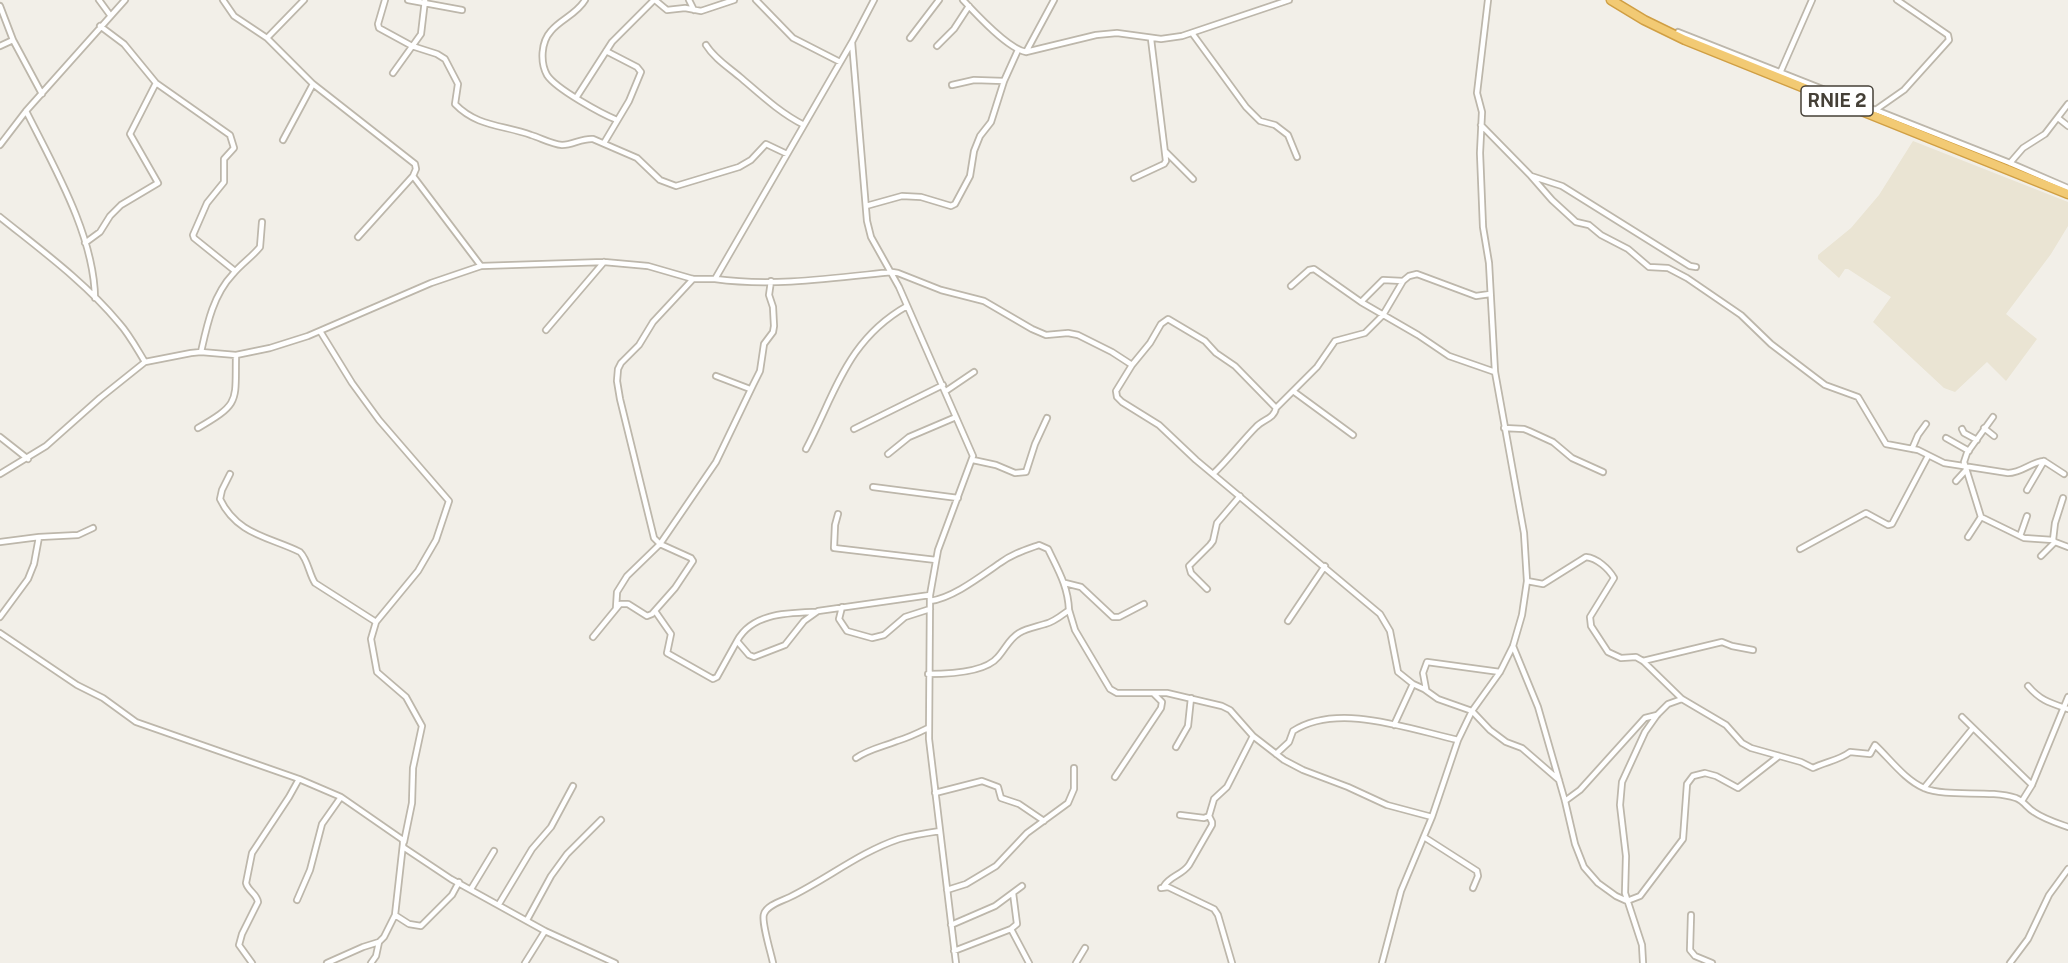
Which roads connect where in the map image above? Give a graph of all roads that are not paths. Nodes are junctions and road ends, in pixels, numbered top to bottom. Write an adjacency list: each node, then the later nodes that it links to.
1 (99, 0): 27 (street)
2 (125, 0): 27 (street)
3 (223, 0): 30 (street)
4 (303, 0): 30 (street)
5 (385, 0): 37 (street)
6 (408, 0): 22 (street)
7 (585, 0): 50 (street)
8 (654, 0): 26 (street); 40 (street)
9 (688, 0): 26 (street)
10 (734, 0): 26 (street)
11 (756, 0): 42 (street)
12 (874, 0): 34 (street)
13 (939, 0): 31 (street)
14 (963, 0): 24 (street)
15 (1054, 0): 41 (street)
16 (1289, 0): 29 (street)
17 (1488, 0): 57 (street)
18 (1611, 0): 44 (highway, RNIE 2 / RNIE 2)
19 (1619, 0): 44 (street)
20 (1812, 0): 44 (street)
21 (1897, 0): 53 (street)
22 (425, 2): 25 (street); 37 (street)
23 (0, 6): 33 (street)
24 (969, 6): 38 (street); 39 (street)
25 (462, 10)
26 (694, 10)
27 (110, 15): 28 (street)
28 (100, 26): 46 (street); 49 (street)
29 (1192, 33): 32 (street); 64 (street)
30 (267, 38): 47 (street)
31 (910, 38)
32 (1151, 39): 41 (street); 62 (street)
33 (13, 40): 36 (street); 49 (street)
34 (852, 42): 42 (street); 72 (street)
35 (706, 45): 56 (street)
36 (0, 46)
37 (412, 46): 43 (street); 60 (street)
38 (936, 46)
39 (1018, 50): 41 (street); 45 (street)
40 (606, 51): 50 (street); 55 (street)
41 (1026, 52)
42 (840, 62): 56 (street)
43 (393, 73)
44 (1778, 75): 53 (highway, RNIE 2 / RNIE 2)
45 (1004, 81): 48 (street); 72 (street)
46 (156, 83): 76 (street); 80 (street)
47 (313, 84): 59 (street); 66 (street)
48 (952, 85)
49 (42, 94): 52 (street)
50 (576, 98): 55 (street)
51 (2068, 104): 54 (street)
52 (26, 111): 61 (street); 76 (street)
53 (1872, 112): 65 (street); 71 (highway, RNIE 2 / RNIE 2)
54 (2058, 118): 58 (street); 65 (street)
55 (617, 120): 60 (street)
56 (804, 125): 63 (street)
57 (1481, 125): 67 (street); 87 (street)
58 (2068, 126)
59 (283, 140)
60 (604, 143): 63 (street)
61 (0, 146)
62 (1166, 152): 68 (street); 69 (street)
63 (787, 154): 83 (street)
64 (1297, 157)
65 (2010, 163): 70 (street)
66 (413, 176): 75 (street); 78 (street)
67 (1531, 176): 79 (street); 121 (street)
68 (1134, 178)
69 (1193, 179)
70 (2068, 188)
71 (2068, 194)
72 (866, 206): 81 (street)
73 (0, 217): 88 (street)
74 (262, 222): 80 (street)
75 (358, 237)
76 (86, 243): 88 (street)
77 (604, 262): 78 (street); 82 (street); 92 (street)
78 (481, 266): 93 (street)
79 (1696, 267)
80 (235, 272): 94 (street)
81 (892, 272): 84 (street); 90 (street); 97 (street)
82 (693, 279): 83 (street); 149 (street)
83 (716, 279): 84 (street)
84 (771, 281): 102 (street)
85 (1403, 281): 87 (street); 89 (street); 91 (street)
86 (1291, 286): 89 (street)
87 (1490, 294): 99 (street)
88 (95, 298): 96 (street)
89 (1361, 302): 91 (street)
90 (907, 306): 101 (street); 120 (street)
91 (1383, 315): 99 (street); 104 (street)
92 (546, 330)
93 (320, 331): 95 (street); 168 (street)
94 (201, 352): 95 (street); 96 (street)
95 (236, 356): 110 (street)
96 (145, 362): 125 (street)
97 (1132, 365): 105 (street); 132 (street)
98 (974, 372): 103 (street)
99 (1495, 372): 111 (street)
100 (716, 376): 102 (street)
101 (943, 385): 103 (street); 113 (street)
102 (750, 389): 149 (street)
103 (946, 391): 106 (street)
104 (1293, 391): 105 (street); 115 (street)
105 (1276, 408): 132 (street)
106 (956, 417): 123 (street); 126 (street)
107 (1993, 417): 112 (street)
108 (1047, 418): 126 (street)
109 (1926, 424): 121 (street)
110 (198, 428)
111 (1504, 428): 129 (street); 155 (street)
112 (1984, 428): 116 (street); 119 (street)
113 (854, 429)
114 (1962, 429): 119 (street)
115 (1353, 435)
116 (1994, 436)
117 (0, 437): 125 (street)
118 (1946, 438): 122 (street)
119 (1977, 440): 122 (street)
120 (806, 449)
121 (1912, 449): 124 (street)
122 (1969, 451): 128 (street)
123 (888, 454)
124 (1928, 456): 128 (street); 151 (street)
125 (28, 459): 130 (street)
126 (973, 460): 138 (street)
127 (2044, 461): 128 (street); 133 (street); 136 (street)
128 (1965, 469): 134 (street); 142 (street)
129 (1603, 472)
130 (0, 474)
131 (230, 474): 168 (street)
132 (1213, 474): 137 (street)
133 (2064, 474)
134 (1956, 482)
135 (873, 487): 138 (street)
136 (2027, 490)
137 (1240, 496): 154 (street); 157 (street)
138 (958, 498): 153 (street)
139 (2063, 498): 147 (street)
140 (838, 514): 153 (street)
141 (2027, 516): 144 (street)
142 (1982, 517): 144 (street); 146 (street)
143 (93, 528): 145 (street)
144 (2020, 536): 147 (street)
145 (39, 537): 148 (street); 166 (street)
146 (1968, 537)
147 (2054, 541): 150 (street); 152 (street)
148 (0, 542)
149 (660, 544): 161 (street); 164 (street)
150 (2068, 547)
151 (1800, 549)
152 (2041, 556)
153 (936, 560): 158 (street)
154 (1325, 566): 167 (street); 177 (street)
155 (1527, 581): 172 (street); 174 (street)
156 (1065, 583): 158 (street); 159 (street); 163 (street)
157 (1207, 588)
158 (930, 598): 160 (street); 162 (street)
159 (1144, 604)
160 (842, 607): 162 (street); 165 (street)
161 (616, 608): 164 (street); 170 (street)
162 (930, 609): 176 (street)
163 (1069, 610): 176 (street); 180 (street)
164 (655, 611): 171 (street)
165 (818, 611): 171 (street); 171 (street)
166 (0, 616)
167 (1288, 621)
168 (376, 622): 219 (street)
169 (0, 633): 201 (street)
170 (593, 637)
171 (737, 641)
172 (1513, 646): 175 (street); 202 (street)
173 (1753, 650): 174 (street)
174 (1643, 661): 184 (street)
175 (1500, 672): 179 (street); 187 (street)
176 (928, 674): 191 (street)
177 (1413, 684): 179 (street); 190 (street)
178 (2028, 686): 186 (street)
179 (1426, 690): 187 (street)
180 (1154, 693): 181 (street); 185 (street)
181 (1167, 693): 183 (street); 185 (street)
182 (2068, 696): 186 (street)
183 (1191, 698): 193 (street); 195 (street)
184 (1682, 699): 188 (street); 197 (street)
185 (1162, 702): 200 (street)
186 (2066, 708): 203 (street)
187 (1472, 711): 194 (street); 202 (street)
188 (1657, 715): 208 (street); 229 (street)
189 (1962, 717): 192 (street)
190 (1394, 725): 194 (street); 196 (street)
191 (928, 728): 198 (street); 206 (street)
192 (1973, 728): 203 (street); 205 (street)
193 (1253, 736): 196 (street); 211 (street)
194 (1458, 740): 212 (street)
195 (1176, 747)
196 (1276, 754): 212 (street)
197 (1779, 756): 205 (street); 229 (street)
198 (856, 758)
199 (1074, 768): 214 (street)
200 (1115, 777)
201 (299, 779): 207 (street); 240 (street)
202 (1559, 780): 208 (street)
203 (2032, 785): 209 (street)
204 (573, 786): 230 (street)
205 (1924, 788): 209 (street)
206 (935, 794): 214 (street); 216 (street)
207 (341, 796): 218 (street); 228 (street)
208 (1565, 801): 229 (street)
209 (2022, 801): 215 (street)
210 (1180, 815): 211 (street)
211 (1209, 816): 249 (street)
212 (1432, 817): 217 (street)
213 (601, 820): 233 (street)
214 (1044, 820): 226 (street)
215 (2068, 827)
216 (940, 831): 226 (street); 245 (street)
217 (1424, 837): 224 (street); 250 (street)
218 (403, 840): 219 (street); 231 (street)
219 (403, 847): 222 (street)
220 (494, 851): 225 (street)
221 (2068, 869): 253 (street)
222 (459, 882): 225 (street); 231 (street)
223 (1022, 886): 227 (street)
224 (1473, 888)
225 (471, 889): 230 (street)
226 (947, 890): 234 (street)
227 (1013, 893): 234 (street); 235 (street)
228 (297, 900)
229 (1627, 900): 251 (street)
230 (499, 904): 233 (street)
231 (394, 915): 237 (street)
232 (1691, 915): 252 (street)
233 (527, 920): 236 (street)
234 (951, 925): 239 (street)
235 (1011, 929): 239 (street); 247 (street)
236 (544, 931): 243 (street); 244 (street)
237 (379, 942): 241 (street); 242 (street)
238 (1085, 948): 248 (street)
239 (954, 951): 246 (street)
240 (252, 963)
241 (327, 963)
242 (371, 963)
243 (525, 963)
244 (615, 963)
245 (773, 963)
246 (956, 963)
247 (1029, 963)
248 (1076, 963)
249 (1232, 963)
250 (1382, 963)
251 (1643, 963)
252 (1712, 963)
253 (2010, 963)

